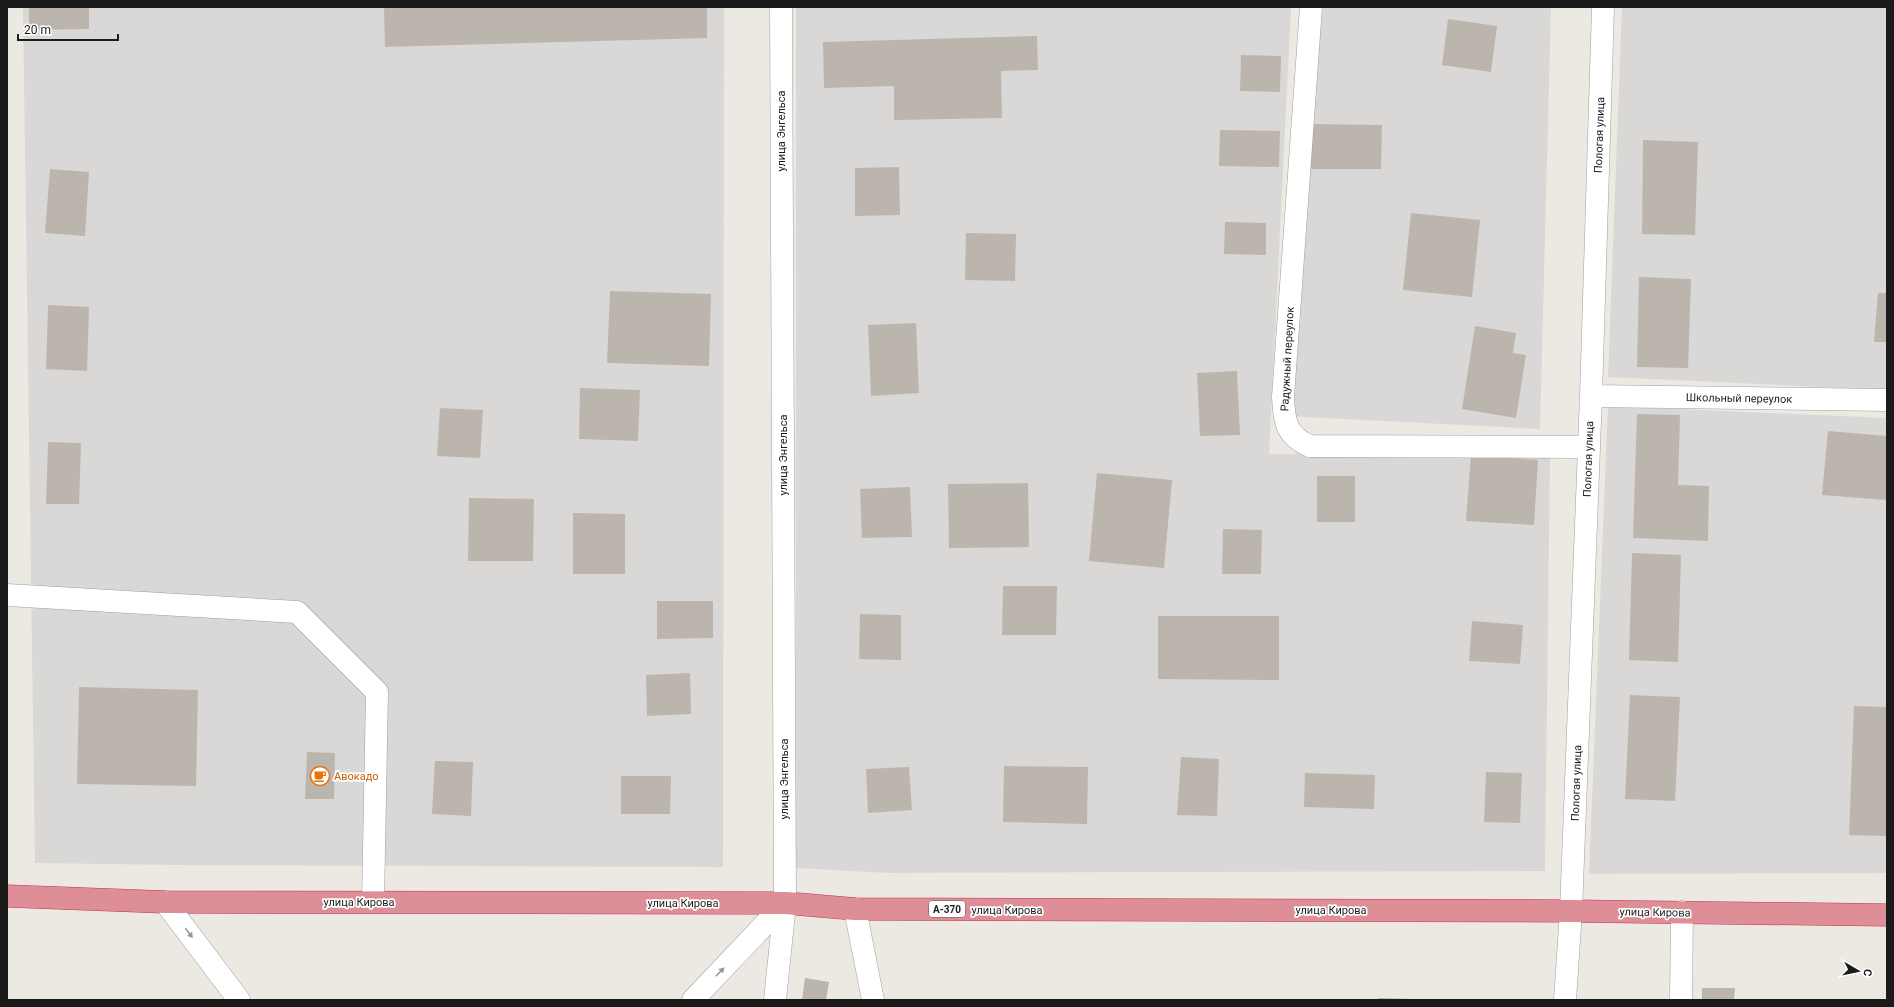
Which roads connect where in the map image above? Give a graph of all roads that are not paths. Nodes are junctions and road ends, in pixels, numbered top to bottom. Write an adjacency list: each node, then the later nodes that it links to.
1 (781, 7): 11 (street, улица Энгельса)
2 (1310, 7): 6 (street, Радужный переулок)
3 (1603, 7): 4 (street, Пологая улица)
4 (1591, 396): 5 (street, Школьный переулок); 6 (street, Пологая улица)
5 (1887, 400)
6 (1589, 447): 13 (street, Пологая улица)
7 (7, 595): 10 (street)
8 (7, 896): 9 (highway, улица Кирова / А-370)
9 (165, 902): 10 (highway, улица Кирова / А-370); 16 (street, one-way to 16)
10 (373, 902): 11 (highway, улица Кирова / А-370)
11 (785, 903): 12 (highway, улица Кирова / А-370); 17 (street, one-way to 11); 18 (street, улица Энгельса)
12 (855, 909): 13 (highway, улица Кирова / А-370); 19 (street)
13 (1571, 911): 14 (highway, улица Кирова / А-370); 20 (street, Пологая улица)
14 (1682, 912): 15 (highway, улица Кирова / А-370); 21 (street)
15 (1887, 915)
16 (239, 1000)
17 (693, 1000)
18 (775, 1000)
19 (873, 1000)
20 (1564, 1000)
21 (1681, 1000)

